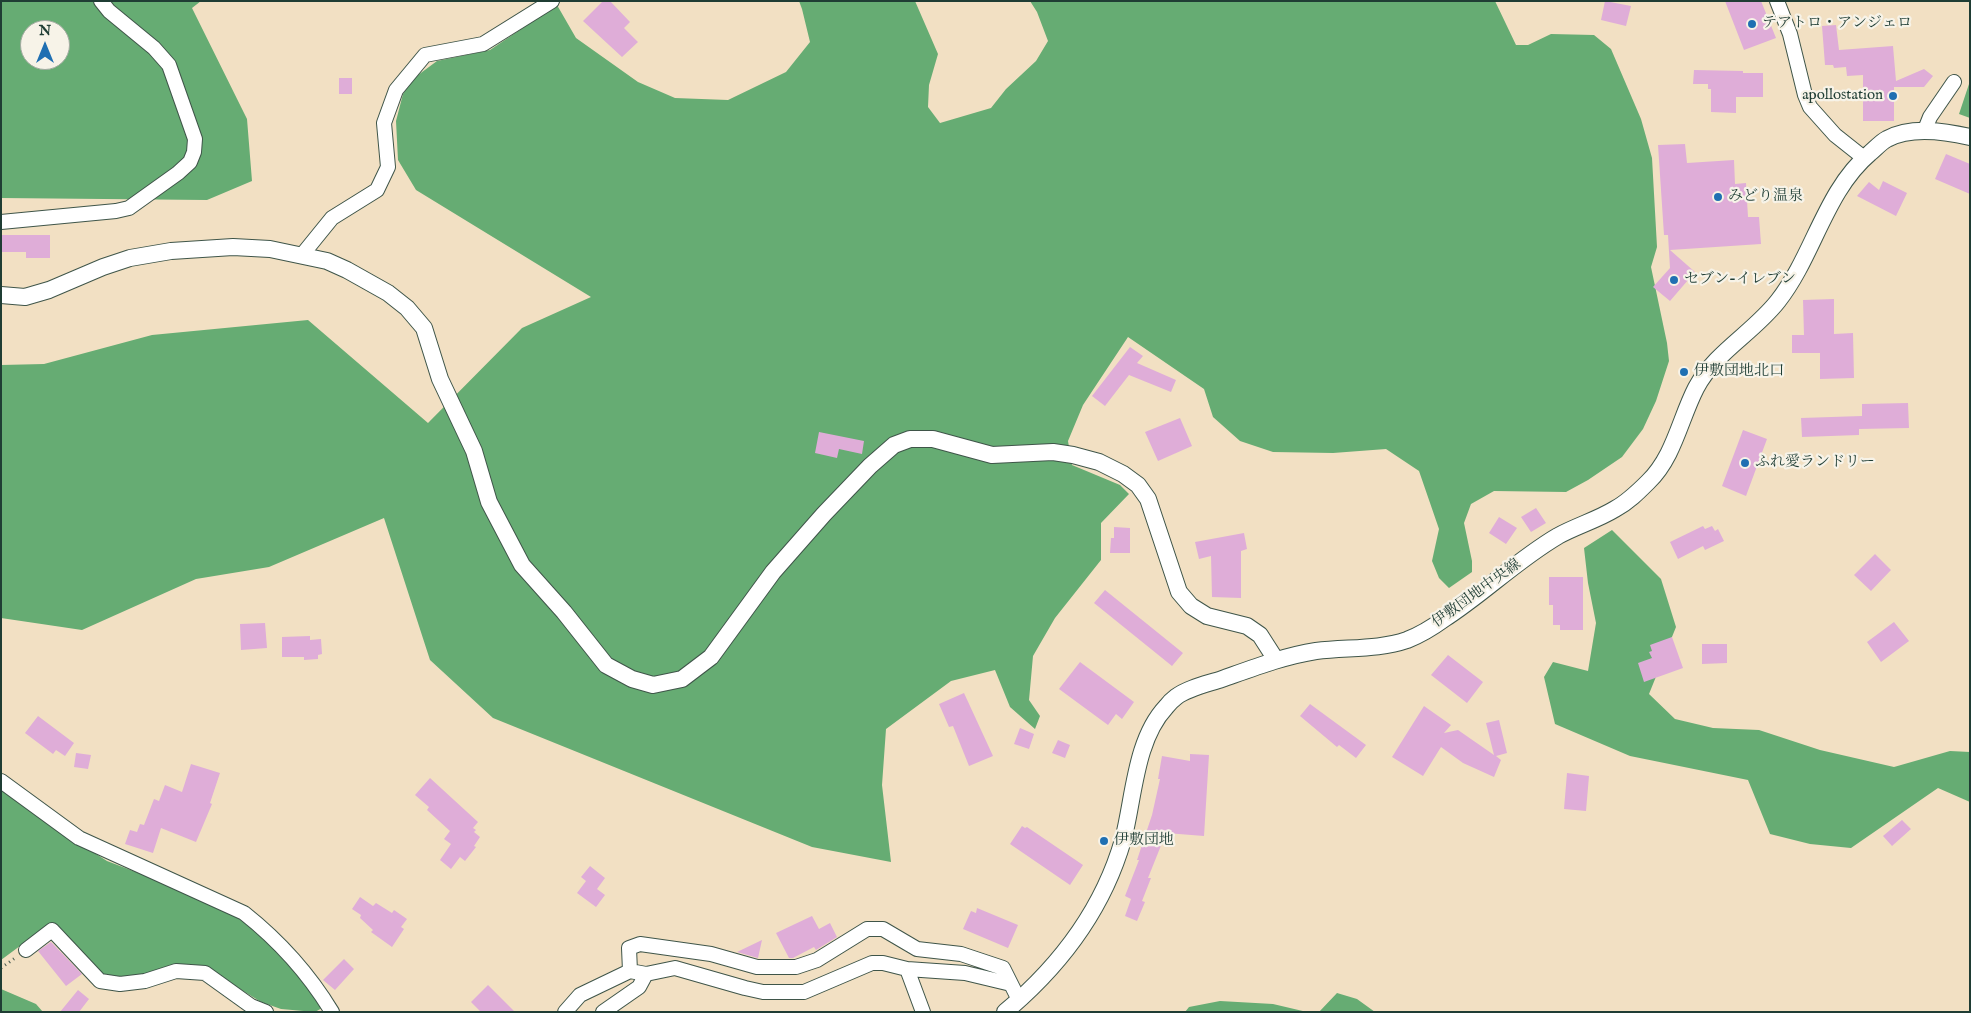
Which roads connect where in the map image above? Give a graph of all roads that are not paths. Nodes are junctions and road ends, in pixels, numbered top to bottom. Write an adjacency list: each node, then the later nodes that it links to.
1 (102, 1): 8 (street)
2 (552, 1): 9 (street)
3 (1777, 1): 7 (street)
4 (1954, 82): 5 (street)
5 (1924, 132): 6 (street, 伊敷団地中央線); 7 (street, 伊敷団地中央線)
6 (1970, 137)
7 (1864, 158): 11 (street, 伊敷団地中央線)
8 (1, 222)
9 (302, 255): 10 (street); 11 (street)
10 (1, 295)
11 (1276, 660): 18 (street, 伊敷団地中央線)
12 (1, 781): 21 (street)
13 (26, 950): 20 (street)
14 (907, 970): 16 (street); 17 (street); 23 (street)
15 (630, 972): 16 (street); 17 (street); 22 (street)
16 (646, 974): 19 (street)
17 (1011, 984): 18 (street)
18 (1019, 1000): 24 (street, 伊敷団地中央線)
19 (608, 1010)
20 (266, 1012)
21 (332, 1012)
22 (565, 1012)
23 (923, 1012)
24 (1005, 1012)

